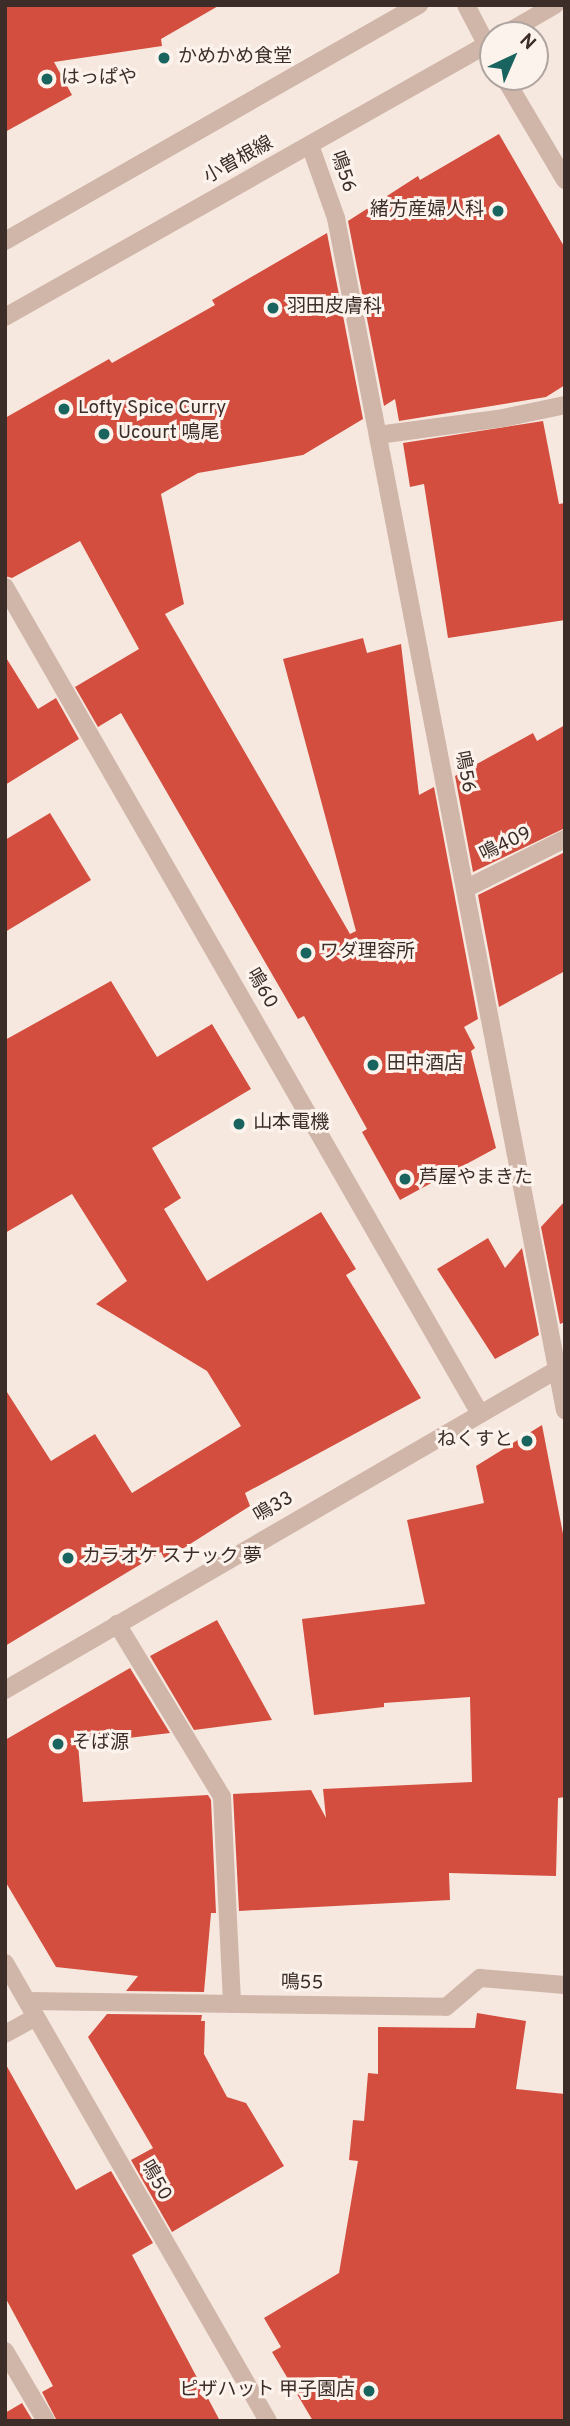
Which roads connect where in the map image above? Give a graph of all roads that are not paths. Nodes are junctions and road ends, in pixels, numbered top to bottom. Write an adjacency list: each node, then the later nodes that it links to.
1 (419, 5): 10 (street)
2 (466, 5): 5 (street)
3 (555, 5): 4 (street)
4 (527, 21)
5 (479, 27)
6 (479, 54): 8 (street, 小曽根線)
7 (513, 91): 9 (street)
8 (310, 145): 11 (street, 小曽根線); 13 (street, 鳴56)
9 (565, 180)
10 (5, 241)
11 (5, 317)
12 (565, 405): 13 (street)
13 (378, 435): 16 (street, 鳴56)
14 (5, 587): 19 (street, 鳴60)
15 (565, 839): 16 (street, 鳴409)
16 (466, 889): 17 (street, 鳴56)
17 (561, 1367): 18 (street, 鳴56); 19 (street, 鳴33)
18 (565, 1410)
19 (480, 1412): 20 (street, 鳴33)
20 (117, 1624): 21 (street, 鳴33); 24 (street)
21 (5, 1690)
22 (5, 1963): 25 (street, 鳴50)
23 (565, 1985): 24 (street, 鳴55)
24 (232, 2004): 25 (street, 鳴55)
25 (32, 2009): 26 (street); 29 (street, 鳴50)
26 (5, 2035)
27 (5, 2351): 28 (street)
28 (46, 2421)
29 (268, 2421)

